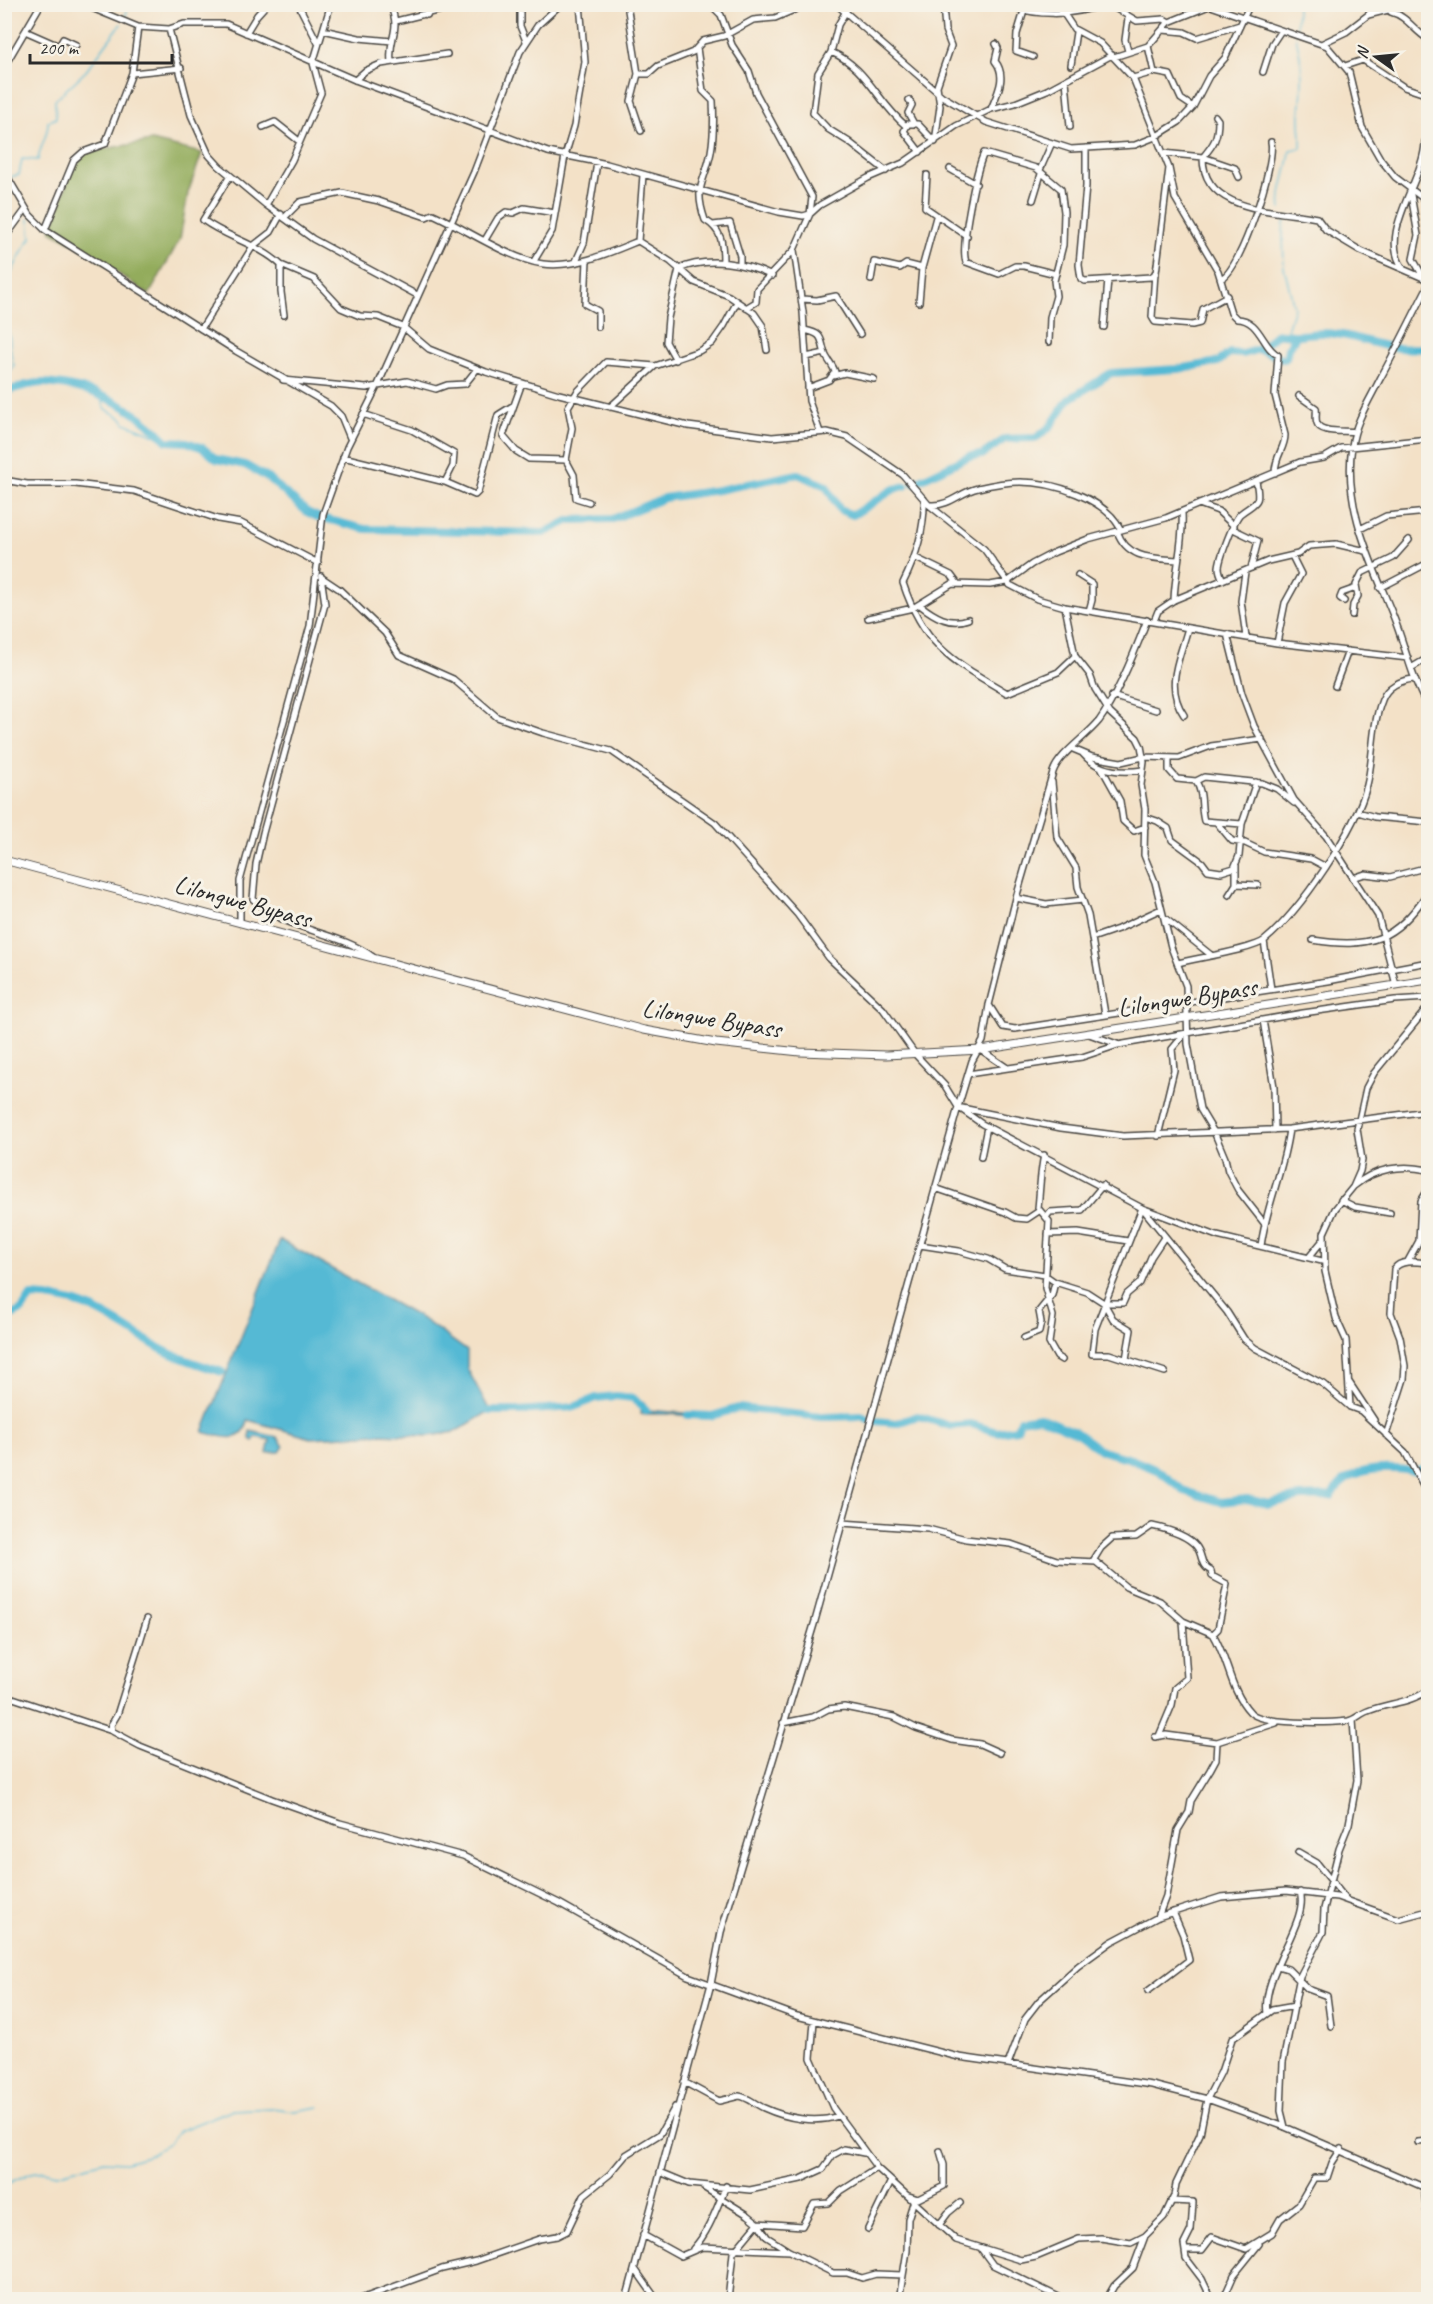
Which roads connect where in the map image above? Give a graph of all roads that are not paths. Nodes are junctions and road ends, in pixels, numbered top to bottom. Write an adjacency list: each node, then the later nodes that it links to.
1 (41, 4): 43 (street)
2 (82, 4): 39 (street)
3 (267, 4): 46 (street)
4 (298, 4): 51 (street)
5 (331, 4): 41 (street)
6 (390, 4): 36 (street)
7 (425, 4): 32 (street)
8 (491, 4): 32 (street)
9 (520, 4): 50 (street)
10 (561, 4): 50 (street)
11 (580, 4): 98 (street)
12 (627, 4): 71 (street)
13 (710, 4): 47 (street)
14 (808, 4): 47 (street)
15 (836, 4): 27 (street)
16 (943, 4): 75 (street)
17 (1062, 4): 31 (street)
18 (1104, 4): 31 (street)
19 (1108, 4): 35 (street)
20 (1190, 4): 30 (street)
21 (1250, 4): 34 (street)
22 (1377, 4): 33 (street)
23 (1412, 4): 29 (street)
24 (1427, 4): 48 (street)
25 (1005, 5): 28 (street)
26 (1207, 5): 30 (street); 34 (street)
27 (846, 11): 58 (street); 75 (street)
28 (1024, 11): 31 (street); 61 (street)
29 (1389, 12): 33 (street); 48 (street)
30 (1190, 13): 37 (street)
31 (1064, 14): 44 (street)
32 (428, 15): 36 (street)
33 (1368, 15): 52 (street)
34 (1243, 17): 38 (street); 45 (street)
35 (1128, 18): 37 (street); 57 (street)
36 (396, 21): 49 (street)
37 (1169, 22): 42 (street)
38 (1240, 25): 42 (street); 78 (street)
39 (138, 27): 40 (street); 70 (street)
40 (169, 29): 46 (street); 67 (street)
41 (323, 30): 49 (street); 51 (street)
42 (1163, 30): 55 (street)
43 (26, 31): 54 (street); 66 (street)
44 (1076, 32): 60 (street); 64 (street)
45 (1280, 32): 52 (street); 69 (street)
46 (246, 33): 63 (street)
47 (728, 34): 56 (street); 120 (street)
48 (1428, 37)
49 (392, 41): 62 (street)
50 (526, 41): 86 (street)
51 (318, 43): 63 (street)
52 (1323, 43): 65 (street)
53 (996, 44): 79 (street)
54 (76, 45)
55 (1148, 46): 57 (street); 68 (street)
56 (697, 48): 71 (street); 112 (street)
57 (1128, 51): 60 (street)
58 (831, 52): 83 (street); 104 (street)
59 (447, 54): 62 (street)
60 (1113, 56): 72 (street); 74 (street)
61 (1033, 57)
62 (391, 62): 73 (street)
63 (313, 63): 73 (street); 90 (street)
64 (1071, 65)
65 (1345, 66): 76 (street); 113 (street)
66 (4, 67)
67 (181, 68): 70 (street); 108 (street)
68 (1154, 72): 72 (street); 78 (street)
69 (1263, 72)
70 (132, 73): 125 (street)
71 (638, 74): 87 (street)
72 (1133, 78): 88 (street)
73 (355, 80): 86 (street)
74 (1066, 80): 79 (street); 84 (street)
75 (938, 92): 80 (street); 91 (street)
76 (1428, 95)
77 (909, 100): 82 (street)
78 (1193, 107): 88 (street)
79 (991, 108): 80 (street)
80 (978, 116): 91 (street); 94 (street)
81 (1215, 116): 99 (street)
82 (913, 122): 83 (street); 91 (street)
83 (906, 126): 96 (street)
84 (1070, 127)
85 (263, 128): 90 (street)
86 (491, 129): 98 (street); 123 (street)
87 (641, 131)
88 (1155, 137): 95 (street); 97 (street)
89 (1418, 138): 93 (street)
90 (299, 141): 116 (street)
91 (935, 142): 96 (street)
92 (1271, 142): 118 (street)
93 (1427, 143): 113 (street)
94 (1051, 145): 95 (street); 105 (street)
95 (1086, 148): 146 (street)
96 (920, 152): 104 (street)
97 (1163, 153): 99 (street); 101 (street)
98 (565, 156): 100 (street); 119 (street)
99 (1203, 157): 109 (street); 118 (street)
100 (597, 163): 107 (street); 134 (street)
101 (1169, 168): 141 (street); 144 (street)
102 (950, 169): 110 (street)
103 (4, 171): 111 (street)
104 (886, 171): 120 (street)
105 (1040, 172): 110 (street); 114 (street); 142 (street)
106 (927, 174): 122 (street)
107 (643, 175): 112 (street); 129 (street)
108 (230, 176): 116 (street); 130 (street)
109 (1239, 177)
110 (976, 184): 126 (street)
111 (8, 186): 117 (street)
112 (698, 192): 120 (street); 124 (street)
113 (1412, 193): 115 (street); 140 (street); 147 (street)
114 (1033, 200)
115 (1428, 202)
116 (266, 206): 121 (street)
117 (26, 209): 125 (street); 127 (street)
118 (1257, 209): 140 (street); 144 (street)
119 (555, 213): 128 (street); 133 (street)
120 (810, 214): 131 (street)
121 (283, 216): 123 (street); 130 (street); 149 (street)
122 (936, 217): 126 (street); 138 (street)
123 (451, 222): 128 (street); 149 (street)
124 (713, 225): 135 (street); 137 (street)
125 (45, 230): 159 (street)
126 (966, 237): 142 (street)
127 (4, 239)
128 (485, 240): 133 (street)
129 (638, 241): 132 (street); 139 (street)
130 (253, 246): 136 (street); 159 (street)
131 (794, 250): 143 (street); 151 (street)
132 (587, 260): 134 (street); 157 (street)
133 (534, 261): 134 (street)
134 (576, 261)
135 (723, 262): 137 (street); 139 (street)
136 (281, 265): 155 (street); 156 (street)
137 (740, 265): 143 (street)
138 (922, 268): 145 (street); 153 (street)
139 (679, 269): 152 (street); 166 (street)
140 (1404, 270): 147 (street)
141 (1156, 273): 146 (street); 150 (street)
142 (1056, 274): 162 (street)
143 (772, 276): 154 (street)
144 (1222, 278): 150 (street)
145 (871, 280)
146 (1108, 280): 158 (street)
147 (1427, 280)
148 (1428, 287): 181 (street)
149 (417, 295): 156 (street)
150 (1227, 296): 187 (street)
151 (802, 299): 160 (street); 161 (street)
152 (737, 302): 154 (street); 166 (street)
153 (919, 302)
154 (746, 308): 163 (street)
155 (284, 315)
156 (403, 327): 168 (street); 173 (street)
157 (598, 327)
158 (1104, 327)
159 (201, 329): 171 (street)
160 (804, 330): 164 (street); 165 (street)
161 (860, 334)
162 (1049, 342)
163 (767, 350)
164 (825, 353): 165 (street); 169 (street)
165 (807, 357): 174 (street)
166 (676, 360): 167 (street)
167 (655, 366): 176 (street); 178 (street)
168 (477, 369): 172 (street); 173 (street)
169 (833, 376): 170 (street); 174 (street)
170 (874, 379)
171 (283, 380): 173 (street); 182 (street)
172 (522, 383): 176 (street); 177 (street)
173 (377, 387): 179 (street)
174 (808, 388): 180 (street)
175 (1299, 396): 181 (street)
176 (573, 398): 178 (street); 186 (street)
177 (514, 405): 186 (street); 190 (street)
178 (610, 407): 180 (street)
179 (363, 414): 182 (street); 190 (street)
180 (820, 432): 191 (street)
181 (1355, 432): 184 (street)
182 (350, 438): 185 (street)
183 (1428, 439): 184 (street)
184 (1352, 446): 187 (street); 198 (street)
185 (343, 457): 190 (street); 206 (street)
186 (567, 460): 192 (street)
187 (1275, 473): 189 (street)
188 (4, 480): 206 (street)
189 (1256, 481): 193 (street); 197 (street)
190 (445, 482)
191 (924, 499): 194 (street); 203 (street)
192 (589, 502)
193 (1198, 504): 196 (street); 197 (street)
194 (929, 505): 199 (street); 212 (street)
195 (1428, 512): 198 (street)
196 (1182, 513): 199 (street); 204 (street)
197 (1234, 527): 208 (street); 211 (street)
198 (1360, 530): 201 (street)
199 (1119, 531): 204 (street); 212 (street)
200 (1409, 540): 207 (street)
201 (1366, 551): 202 (street); 207 (street)
202 (1292, 556): 208 (street); 230 (street)
203 (916, 558): 213 (street); 220 (street)
204 (1177, 560): 216 (street)
205 (1428, 563): 215 (street)
206 (317, 566): 210 (street); 275 (street)
207 (1373, 569): 214 (street); 215 (street)
208 (1248, 570): 211 (street); 229 (street)
209 (1078, 575): 221 (street)
210 (321, 577): 281 (street); 299 (street)
211 (1223, 580): 216 (street)
212 (1007, 582): 213 (street); 219 (street)
213 (957, 584): 218 (street)
214 (1356, 588): 217 (street); 222 (street)
215 (1380, 588): 233 (street)
216 (1174, 600): 226 (street)
217 (1344, 601)
218 (920, 605): 220 (street); 224 (street)
219 (1065, 607): 221 (street); 232 (street)
220 (912, 608): 223 (street); 232 (street)
221 (1089, 611): 225 (street)
222 (1352, 615)
223 (868, 618)
224 (968, 619)
225 (1147, 620): 226 (street); 238 (street)
226 (1154, 621): 227 (street)
227 (1188, 628): 228 (street); 242 (street)
228 (1227, 634): 229 (street); 243 (street)
229 (1246, 637): 230 (street)
230 (1277, 643): 231 (street)
231 (1348, 651): 233 (street); 237 (street)
232 (1075, 656): 239 (street)
233 (1408, 658): 235 (street)
234 (1428, 658): 235 (street)
235 (1411, 668): 236 (street)
236 (1414, 679): 240 (street); 254 (street)
237 (1335, 686)
238 (1112, 696): 239 (street); 241 (street)
239 (1106, 706): 244 (street); 246 (street)
240 (1428, 707)
241 (1156, 710)
242 (1184, 715)
243 (1262, 739): 247 (street); 253 (street)
244 (1073, 749): 245 (street); 250 (street)
245 (1082, 753): 246 (street); 248 (street)
246 (1143, 757): 247 (street); 249 (street)
247 (1169, 759): 251 (street)
248 (1101, 767): 249 (street); 259 (street)
249 (1143, 770): 255 (street)
250 (1052, 778): 271 (street); 272 (street)
251 (1196, 780): 252 (street); 257 (street)
252 (1256, 782): 253 (street); 258 (street)
253 (1301, 808): 261 (street)
254 (1358, 812): 256 (street); 261 (street)
255 (1145, 817): 259 (street); 263 (street)
256 (1428, 822)
257 (1217, 823): 258 (street); 260 (street)
258 (1242, 824): 260 (street)
259 (1145, 827): 273 (street)
260 (1241, 842): 263 (street); 264 (street)
261 (1335, 849): 264 (street); 266 (street)
262 (4, 860): 275 (main road, Lilongwe Bypass)
263 (1236, 865): 267 (street)
264 (1326, 867): 279 (street)
265 (1428, 867): 266 (street)
266 (1353, 878): 277 (street)
267 (1236, 884): 268 (street); 270 (street)
268 (1258, 885)
269 (1428, 892): 277 (street)
270 (1229, 895)
271 (1016, 898): 272 (street); 290 (street)
272 (1083, 900): 276 (street)
273 (1161, 909): 274 (street); 276 (street)
274 (1164, 918): 280 (street); 283 (street)
275 (240, 922): 281 (main road, Lilongwe Bypass)
276 (1092, 938): 292 (street)
277 (1384, 938): 278 (street); 284 (street)
278 (1313, 940)
279 (1264, 941): 280 (street); 287 (street)
280 (1211, 956): 283 (street)
281 (377, 960): 299 (main road, Lilongwe Bypass)
282 (1428, 962): 284 (street)
283 (1178, 963): 289 (street)
284 (1392, 969): 286 (street); 287 (street)
285 (1428, 980): 286 (main road, Lilongwe Bypass)
286 (1396, 985): 293 (main road, Lilongwe Bypass)
287 (1271, 989): 289 (street)
288 (1428, 998): 294 (street)
289 (1186, 1001): 292 (street); 293 (street)
290 (989, 1005): 292 (street); 298 (street)
291 (1428, 1007): 304 (street)
292 (1105, 1014)
293 (1186, 1020): 295 (main road, Lilongwe Bypass); 296 (street)
294 (1263, 1020): 296 (street); 307 (street)
295 (1089, 1034): 297 (street); 298 (main road, Lilongwe Bypass)
296 (1186, 1034): 297 (street); 308 (street); 309 (street)
297 (1118, 1045): 300 (street)
298 (981, 1050): 299 (main road, Lilongwe Bypass); 300 (street); 301 (street)
299 (915, 1054): 302 (street)
300 (1006, 1066): 301 (street)
301 (968, 1074): 302 (street)
302 (958, 1107): 305 (street); 309 (street); 315 (street)
303 (1428, 1111): 304 (street)
304 (1360, 1121): 306 (street); 314 (street)
305 (987, 1127): 310 (street); 311 (street)
306 (1289, 1129): 307 (street); 322 (street)
307 (1275, 1130): 308 (street)
308 (1215, 1134): 309 (street); 322 (street)
309 (1158, 1136)
310 (1044, 1155): 313 (street); 319 (street)
311 (981, 1157)
312 (1428, 1170): 314 (street)
313 (1103, 1185): 318 (street); 321 (street)
314 (1353, 1187): 317 (street)
315 (935, 1188): 319 (street); 327 (street)
316 (1428, 1190): 331 (street)
317 (1341, 1200): 320 (street); 325 (street)
318 (1142, 1208): 324 (street); 326 (street); 328 (street)
319 (1039, 1211): 321 (street)
320 (1390, 1213)
321 (1047, 1216): 323 (street)
322 (1264, 1223): 328 (street)
323 (1048, 1234): 326 (street); 333 (street)
324 (1166, 1236): 336 (street); 342 (street)
325 (1323, 1240): 329 (street); 330 (street)
326 (1128, 1241): 336 (street)
327 (920, 1245): 333 (street); 345 (street)
328 (1261, 1246): 329 (street)
329 (1309, 1257): 330 (street)
330 (1322, 1261): 341 (street)
331 (1408, 1261): 332 (street); 343 (street)
332 (1428, 1263)
333 (1045, 1275): 334 (street); 335 (street)
334 (1055, 1282): 335 (street); 336 (street)
335 (1048, 1299): 337 (street); 339 (street)
336 (1104, 1302): 338 (street); 338 (street)
337 (1024, 1338)
338 (1126, 1359): 340 (street)
339 (1062, 1360)
340 (1165, 1372)
341 (1349, 1381): 342 (street); 343 (street)
342 (1350, 1407): 343 (street)
343 (1386, 1435): 344 (street)
344 (1428, 1495)
345 (842, 1523): 346 (street); 354 (street)
346 (1093, 1562): 348 (street); 349 (street)
347 (147, 1619): 355 (street)
348 (1183, 1621): 349 (street); 356 (street)
349 (1213, 1634): 353 (street)
350 (1428, 1690): 352 (street)
351 (4, 1695): 355 (street)
352 (1353, 1720): 353 (street); 359 (street)
353 (1278, 1722): 356 (street)
354 (783, 1724): 357 (street); 368 (street)
355 (112, 1731): 368 (street)
356 (1217, 1742): 365 (street)
357 (1000, 1753)
358 (1298, 1852): 359 (street)
359 (1331, 1878): 361 (street); 362 (street)
360 (1300, 1892): 361 (street); 364 (street); 366 (street)
361 (1327, 1897): 362 (street); 367 (street)
362 (1346, 1899): 363 (street)
363 (1428, 1911)
364 (1173, 1912): 365 (street); 369 (street)
365 (1158, 1917): 374 (street)
366 (1278, 1966): 367 (street); 371 (street)
367 (1300, 1981): 370 (street); 373 (street)
368 (711, 1984): 372 (street); 375 (street)
369 (1148, 1991)
370 (1295, 2006): 371 (street); 379 (street)
371 (1267, 2013): 376 (street)
372 (814, 2021): 374 (street); 378 (street)
373 (1331, 2026)
374 (1008, 2064): 376 (street)
375 (684, 2082): 377 (street); 378 (street)
376 (1207, 2099): 379 (street); 393 (street)
377 (678, 2103): 386 (street); 409 (street)
378 (838, 2116): 384 (street)
379 (1285, 2127): 382 (street)
380 (1428, 2141): 381 (street)
381 (1418, 2142)
382 (1341, 2149): 390 (street); 401 (street)
383 (940, 2151): 392 (street)
384 (866, 2154): 385 (street); 389 (street)
385 (877, 2168): 387 (street); 396 (street)
386 (660, 2172): 388 (street); 399 (street)
387 (891, 2181): 392 (street); 398 (street)
388 (701, 2186): 389 (street); 391 (street)
389 (726, 2186): 391 (street)
390 (1426, 2188): 395 (street)
391 (720, 2199): 396 (street); 404 (street)
392 (915, 2201): 397 (street); 408 (street)
393 (1171, 2201): 400 (street); 405 (street)
394 (960, 2203): 397 (street)
395 (1428, 2221)
396 (758, 2223): 402 (street); 406 (street)
397 (939, 2225): 403 (street)
398 (868, 2229)
399 (643, 2235): 404 (street); 407 (street)
400 (1145, 2236): 403 (street); 415 (street)
401 (1261, 2242): 405 (street); 417 (street)
402 (735, 2248): 404 (street); 406 (street); 412 (street)
403 (981, 2249): 414 (street)
404 (692, 2250)
405 (1185, 2250): 416 (street)
406 (789, 2251): 408 (street)
407 (635, 2269): 410 (street); 411 (street)
408 (903, 2275): 413 (street)
409 (358, 2300)
410 (626, 2300)
411 (657, 2300)
412 (728, 2300)
413 (899, 2300)
414 (1065, 2300)
415 (1106, 2300)
416 (1212, 2300)
417 (1223, 2300)

